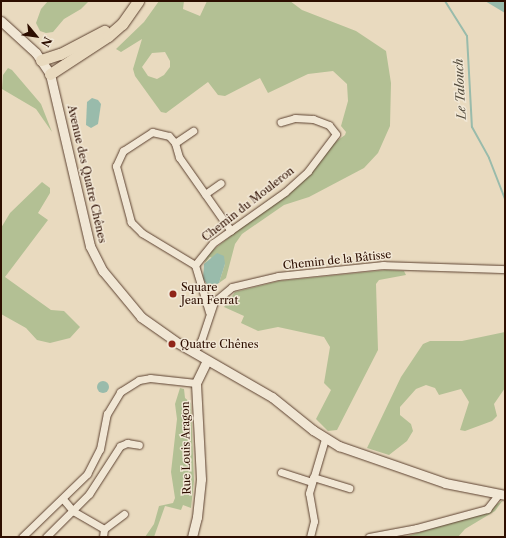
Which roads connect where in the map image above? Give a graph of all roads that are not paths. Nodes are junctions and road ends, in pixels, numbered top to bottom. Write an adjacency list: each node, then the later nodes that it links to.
1 (131, 1): 4 (highway)
2 (138, 1): 5 (highway)
3 (4, 24): 4 (street, Avenue des Quatre Chênes)
4 (41, 60): 5 (street, Avenue des Quatre Chênes)
5 (50, 74): 15 (street, Avenue des Quatre Chênes)
6 (281, 122): 11 (street, Chemin du Mouleron)
7 (193, 131): 8 (street)
8 (175, 143): 10 (street); 12 (street)
9 (221, 183): 10 (street)
10 (205, 194): 11 (street)
11 (231, 231): 12 (street, Chemin du Mouleron)
12 (195, 265): 14 (street)
13 (505, 269): 14 (street, Chemin de la Bâtisse)
14 (209, 312): 15 (street)
15 (194, 352): 16 (street, Avenue des Quatre Chênes)
16 (208, 360): 17 (street); 18 (street, Avenue des Quatre Chênes)
17 (196, 383): 24 (street); 31 (street, Rue Louis Aragon)
18 (325, 439): 21 (street); 23 (street, Avenue des Quatre Chênes)
19 (139, 444): 25 (street)
20 (282, 472): 21 (street)
21 (312, 480): 22 (street); 32 (street)
22 (349, 488)
23 (501, 495): 33 (street)
24 (64, 499): 25 (street); 28 (street)
25 (73, 512): 27 (street); 29 (street)
26 (124, 514): 27 (street)
27 (104, 529): 30 (street)
28 (22, 537)
29 (46, 537)
30 (103, 537)
31 (192, 537)
32 (310, 537)
33 (369, 537)

